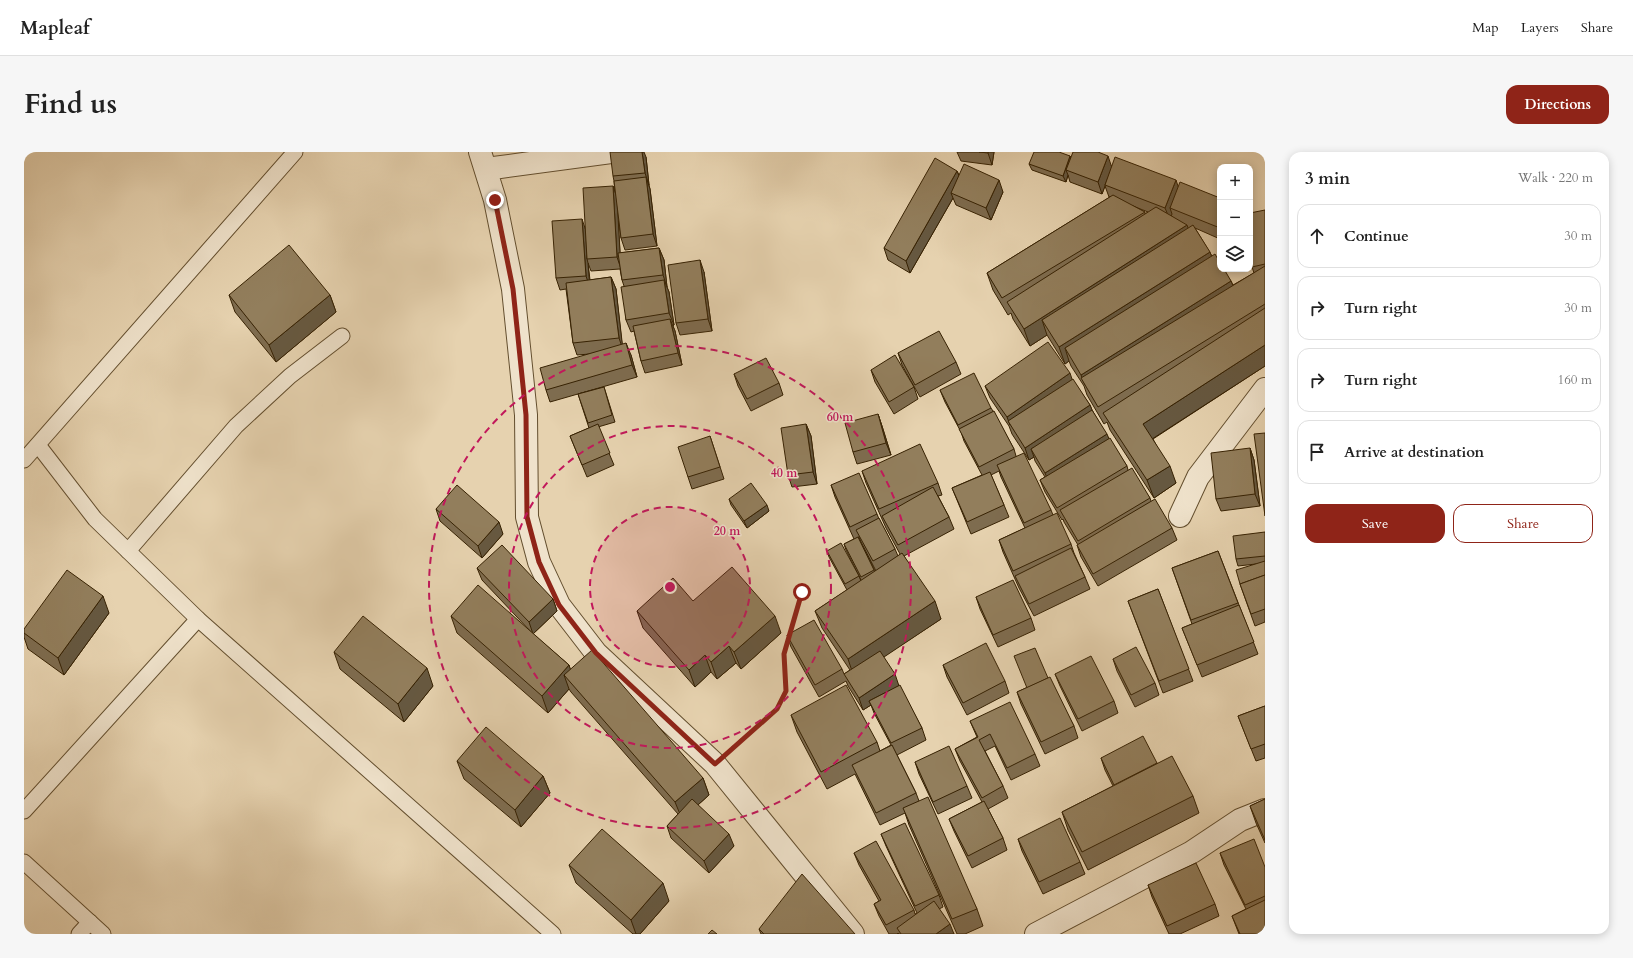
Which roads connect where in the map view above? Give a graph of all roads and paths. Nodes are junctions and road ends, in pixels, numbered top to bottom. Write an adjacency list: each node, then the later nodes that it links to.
1 (295, 152): 6 (lane)
2 (611, 152): 3 (street)
3 (483, 160): 12 (street)
4 (342, 336): 9 (lane)
5 (1265, 389): 8 (street)
6 (38, 445): 7 (lane); 9 (lane)
7 (24, 460)
8 (1180, 516)
9 (128, 551): 11 (lane)
10 (802, 592): 12 (path)
11 (198, 619): 14 (lane); 19 (lane)
12 (715, 764): 20 (street)
13 (1265, 810): 21 (street)
14 (24, 811)
15 (24, 862): 16 (lane)
16 (90, 922): 17 (lane); 18 (lane)
17 (79, 934)
18 (103, 934)
19 (553, 934)
20 (853, 934)
21 (1036, 934)

